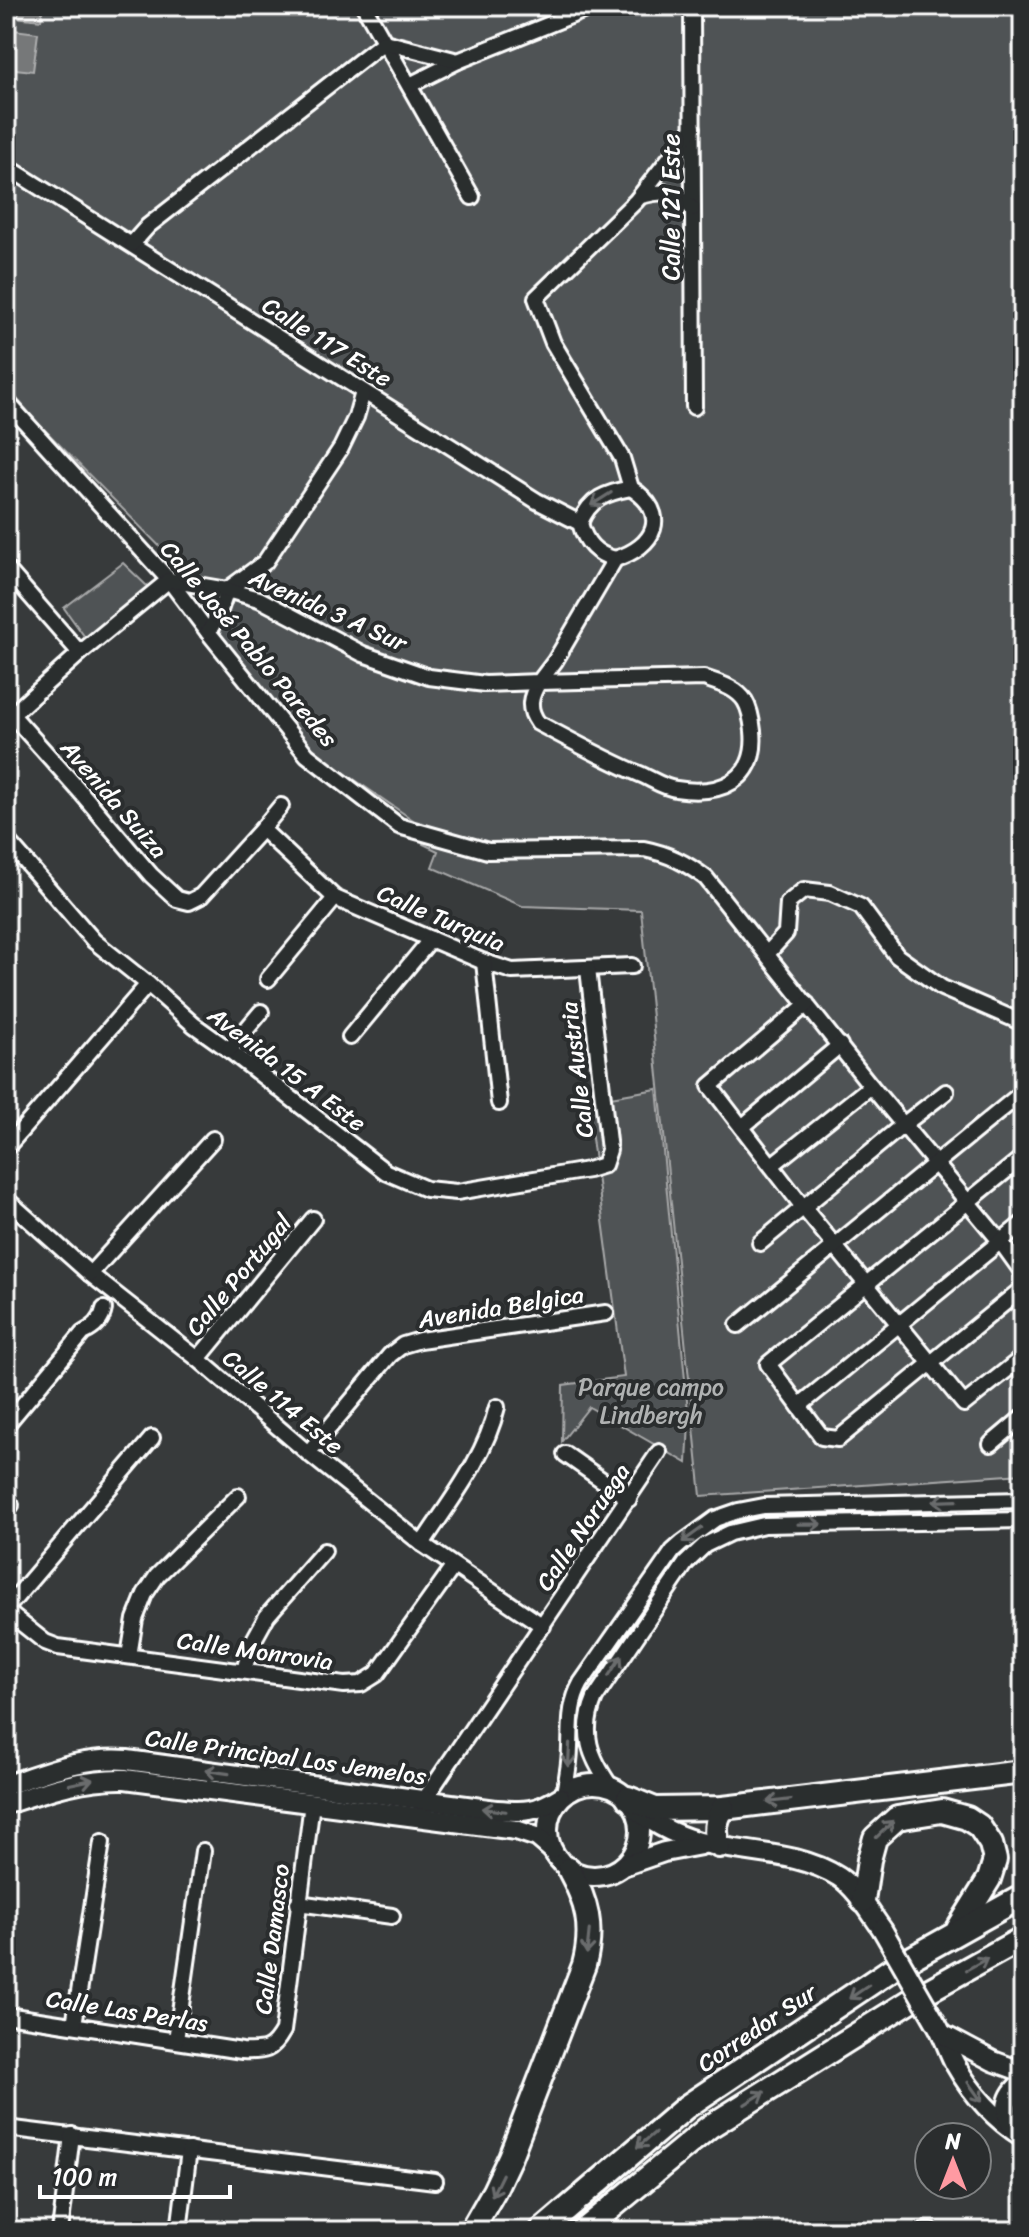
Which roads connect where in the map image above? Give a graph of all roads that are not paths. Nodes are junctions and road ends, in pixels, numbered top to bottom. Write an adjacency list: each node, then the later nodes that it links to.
1 (364, 6): 4 (street)
2 (595, 6): 5 (street)
3 (692, 6): 7 (street, Calle 121 Este)
4 (384, 42): 5 (street); 6 (street); 12 (street)
5 (458, 61): 6 (street)
6 (410, 85): 10 (street)
7 (693, 128): 9 (street); 11 (street, Calle 121 Este)
8 (6, 166): 12 (street, Calle 117 Este)
9 (640, 196): 11 (street); 16 (street)
10 (472, 197)
11 (693, 209): 15 (street, Calle 121 Este)
12 (132, 244): 13 (street, Calle 117 Este)
13 (363, 392): 17 (street, Calle 117 Este); 21 (street)
14 (6, 401): 20 (street, Calle José Pablo Paredes)
15 (694, 407)
16 (631, 488): 17 (street, one-way to 17); 18 (street)
17 (580, 523): 18 (street, Calle 117 Este)
18 (615, 559): 24 (street)
19 (6, 568): 23 (street)
20 (169, 580): 21 (street, Avenida 3 A Sur); 22 (street, Calle José Pablo Paredes); 23 (street)
21 (227, 590): 22 (street); 24 (street, Avenida 3 A Sur)
22 (208, 632): 31 (street, Calle José Pablo Paredes)
23 (80, 653): 25 (street)
24 (539, 682): 24 (street, Avenida 3 A Sur)
25 (9, 718): 27 (street, Avenida Suiza)
26 (281, 806): 27 (street)
27 (262, 829): 29 (street, Calle Turquia)
28 (6, 839): 36 (street, Avenida 15 A Este)
29 (335, 898): 30 (street, Calle Turquia); 35 (street)
30 (431, 939): 32 (street, Calle Turquia); 40 (street)
31 (767, 954): 37 (street, Calle José Pablo Paredes); 39 (street)
32 (484, 962): 34 (street, Calle Turquia); 46 (street)
33 (632, 966): 34 (street, Calle Turquia)
34 (588, 969): 53 (street, Calle Austria)
35 (268, 979)
36 (148, 984): 42 (street, Avenida 15 A Este); 50 (street)
37 (807, 1004): 41 (street, Calle José Pablo Paredes); 48 (street)
38 (261, 1012): 42 (street)
39 (1023, 1023)
40 (350, 1037)
41 (840, 1045): 43 (street, Calle José Pablo Paredes); 48 (street)
42 (229, 1050): 53 (street, Avenida 15 A Este)
43 (871, 1086): 47 (street, Calle José Pablo Paredes); 54 (street)
44 (946, 1092): 47 (street)
45 (1023, 1092): 52 (street)
46 (499, 1103)
47 (903, 1125): 52 (street, Calle José Pablo Paredes); 57 (street)
48 (742, 1127): 54 (street)
49 (213, 1139): 64 (street)
50 (6, 1148)
51 (1023, 1157): 56 (street)
52 (935, 1164): 56 (street, Calle José Pablo Paredes); 62 (street)
53 (604, 1165)
54 (772, 1165): 57 (street)
55 (6, 1199): 64 (street, Calle 114 Este)
56 (966, 1203): 60 (street, Calle José Pablo Paredes); 65 (street)
57 (803, 1207): 61 (street); 62 (street)
58 (313, 1219): 72 (street, Calle Portugal)
59 (1023, 1223): 60 (street)
60 (1000, 1241): 63 (street, Calle José Pablo Paredes); 69 (street)
61 (760, 1243)
62 (835, 1245): 65 (street); 70 (street)
63 (1023, 1273)
64 (90, 1274): 67 (street, Calle 114 Este)
65 (867, 1284): 69 (street); 74 (street)
66 (1023, 1288): 73 (street)
67 (116, 1295): 72 (street, Calle 114 Este); 77 (street)
68 (606, 1313): 81 (street, Avenida Belgica)
69 (900, 1324): 73 (street); 74 (street)
70 (738, 1325)
71 (1023, 1357): 73 (street)
72 (198, 1359): 81 (street, Calle 114 Este)
73 (932, 1363): 74 (street)
74 (799, 1406)
75 (497, 1407): 87 (street)
76 (1023, 1417): 79 (street)
77 (6, 1425)
78 (152, 1438): 90 (street)
79 (991, 1444)
80 (659, 1452): 84 (street, Calle Noruega)
81 (308, 1453): 87 (street, Calle 114 Este)
82 (565, 1454): 84 (street)
83 (238, 1496): 92 (street)
84 (629, 1499): 91 (street, Calle Noruega)
85 (1023, 1500): 98 (street, one-way to 98)
86 (1023, 1520): 99 (street, one-way to 86)
87 (422, 1544): 89 (street, Calle 114 Este)
88 (324, 1551): 93 (street)
89 (453, 1567): 91 (street, Calle 114 Este); 93 (street, Calle Monrovia)
90 (6, 1610): 92 (street, Calle Monrovia)
91 (543, 1626): 100 (street, Calle Noruega)
92 (129, 1656): 93 (street, Calle Monrovia)
93 (244, 1671)
94 (1023, 1772): 104 (highway, one-way to 104)
95 (294, 1783): 96 (main road, Calle Principal Los Jemelos, one-way to 96); 97 (main road, Calle Principal Los Jemelos); 101 (main road)
96 (6, 1785)
97 (333, 1788): 101 (main road); 103 (main road, Calle Principal Los Jemelos)
98 (562, 1795): 99 (main road); 100 (main road, Calle Principal Los Jemelos, one-way to 100); 108 (main road)
99 (625, 1798): 104 (highway); 107 (main road); 110 (main road)
100 (424, 1800): 103 (main road, Calle Principal Los Jemelos); 105 (street)
101 (312, 1803): 102 (main road, Calle Principal Los Jemelos, one-way to 101); 103 (main road, Calle Principal Los Jemelos); 114 (street, Calle Damasco)
102 (6, 1804)
103 (384, 1804): 105 (main road, Calle Principal Los Jemelos)
104 (723, 1808): 107 (highway)
105 (459, 1822): 108 (main road, Calle Principal Los Jemelos)
106 (102, 1842): 119 (street)
107 (713, 1845): 110 (main road); 113 (main road)
108 (551, 1849): 111 (main road)
109 (203, 1851): 121 (street)
110 (622, 1867): 111 (main road)
111 (569, 1869): 132 (highway, one-way to 132)
112 (1023, 1896): 116 (highway, Corredor Sur)
113 (863, 1901): 116 (highway, one-way to 116); 120 (main road, bridge)
114 (298, 1903): 115 (street); 122 (street, Calle Damasco)
115 (392, 1916)
116 (955, 1934): 133 (highway, Corredor Sur, one-way to 133)
117 (1022, 1938): 134 (highway, one-way to 117)
118 (6, 2015): 119 (street, Calle Las Perlas)
119 (74, 2025): 121 (street, Calle Las Perlas)
120 (939, 2029): 123 (main road); 127 (main road, one-way to 127)
121 (176, 2040): 122 (street, Calle Las Perlas)
122 (242, 2051)
123 (1023, 2072)
124 (1023, 2082): 127 (main road)
125 (6, 2128): 126 (street)
126 (72, 2135): 128 (street); 130 (street)
127 (1022, 2137)
128 (189, 2150): 129 (street); 131 (street)
129 (435, 2181)
130 (60, 2231)
131 (179, 2231)
132 (471, 2231)
133 (541, 2231)
134 (583, 2231)
135 (924, 2231): 136 (street)
136 (932, 2231)

